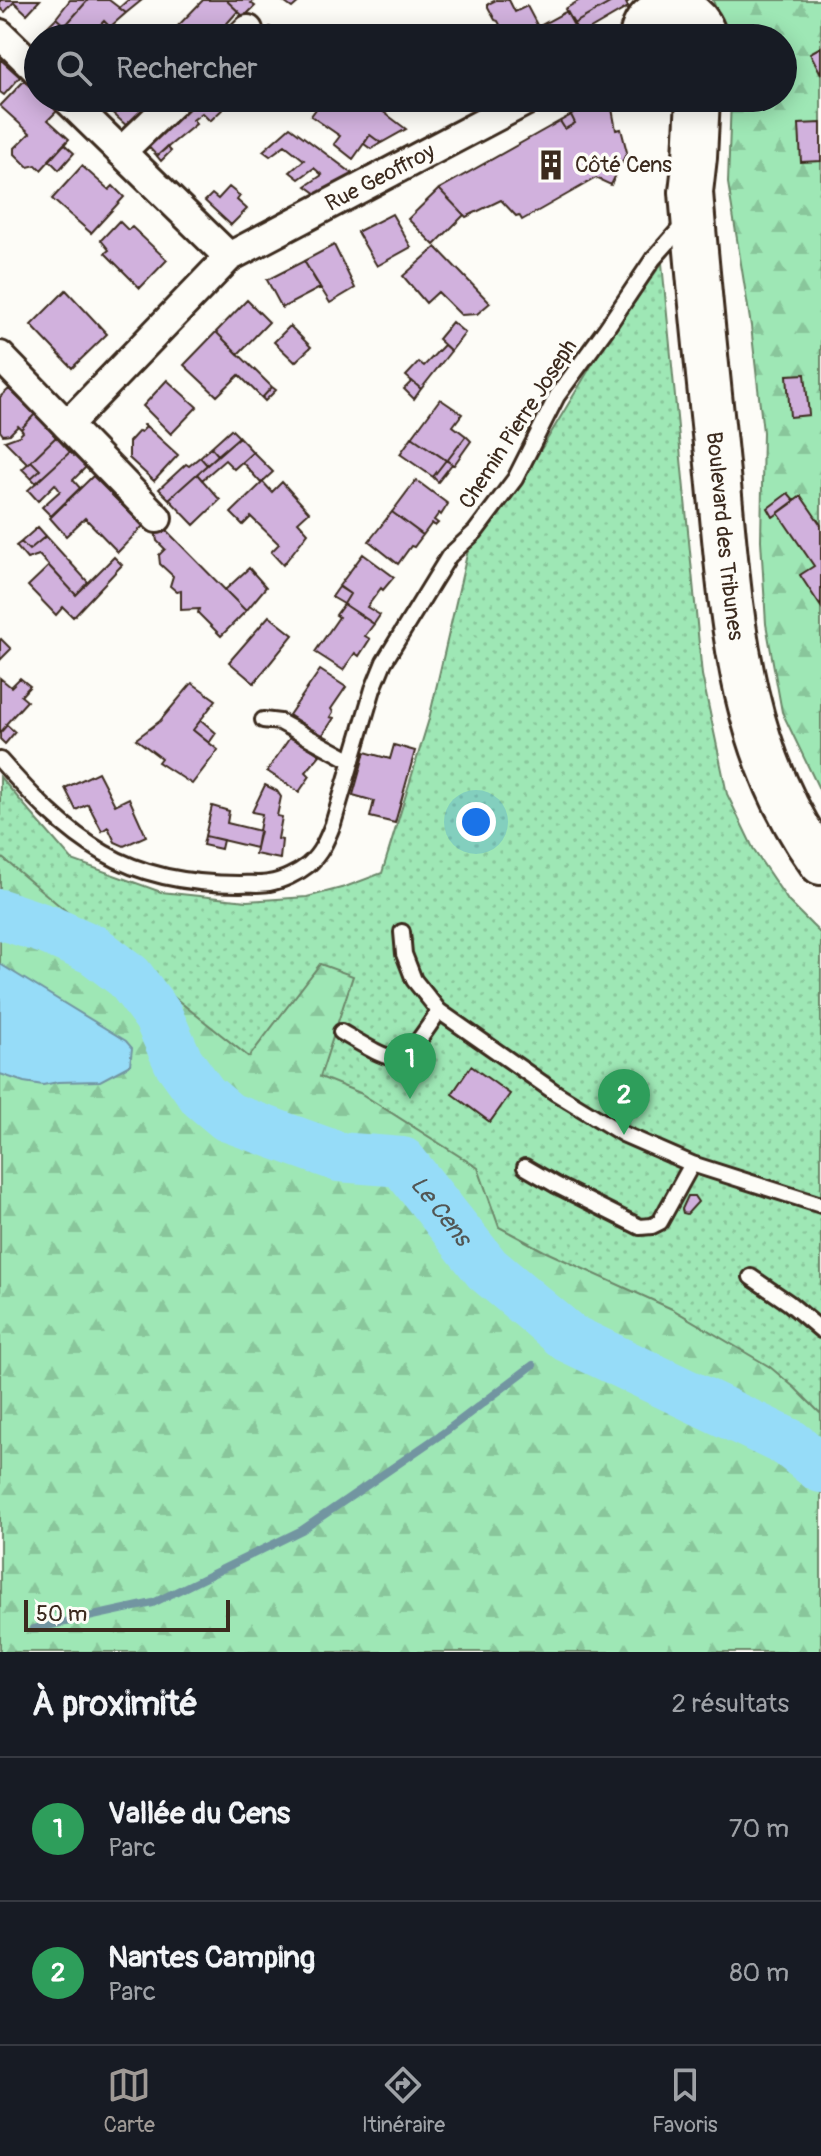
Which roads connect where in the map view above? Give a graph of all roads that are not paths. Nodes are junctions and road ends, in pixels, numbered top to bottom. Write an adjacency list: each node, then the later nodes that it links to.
1 (676, 4): 2 (street); 3 (street)
2 (646, 24)
3 (701, 24)
4 (0, 34): 5 (street)
5 (24, 57)
6 (80, 112): 11 (street)
7 (162, 112): 11 (street)
8 (504, 112): 13 (street, Rue Geoffroy)
9 (672, 112): 12 (street, Boulevard des Tribunes)
10 (697, 112): 12 (street, Boulevard des Tribunes)
11 (121, 152): 13 (street)
12 (692, 204): 19 (lane, Chemin Pierre Joseph); 20 (street, Boulevard des Tribunes)
13 (229, 257): 15 (street, Rue Geoffroy)
14 (0, 356): 15 (street)
15 (67, 425): 16 (street)
16 (157, 518)
17 (263, 720): 19 (lane)
18 (0, 760): 19 (lane, Chemin Pierre Joseph)
19 (352, 761)
20 (821, 863)
21 (402, 932): 22 (lane)
22 (439, 1011): 23 (lane); 24 (lane)
23 (341, 1032)
24 (692, 1164): 25 (lane); 26 (lane)
25 (525, 1167)
26 (821, 1205)
27 (751, 1277): 28 (lane)
28 (821, 1330)

